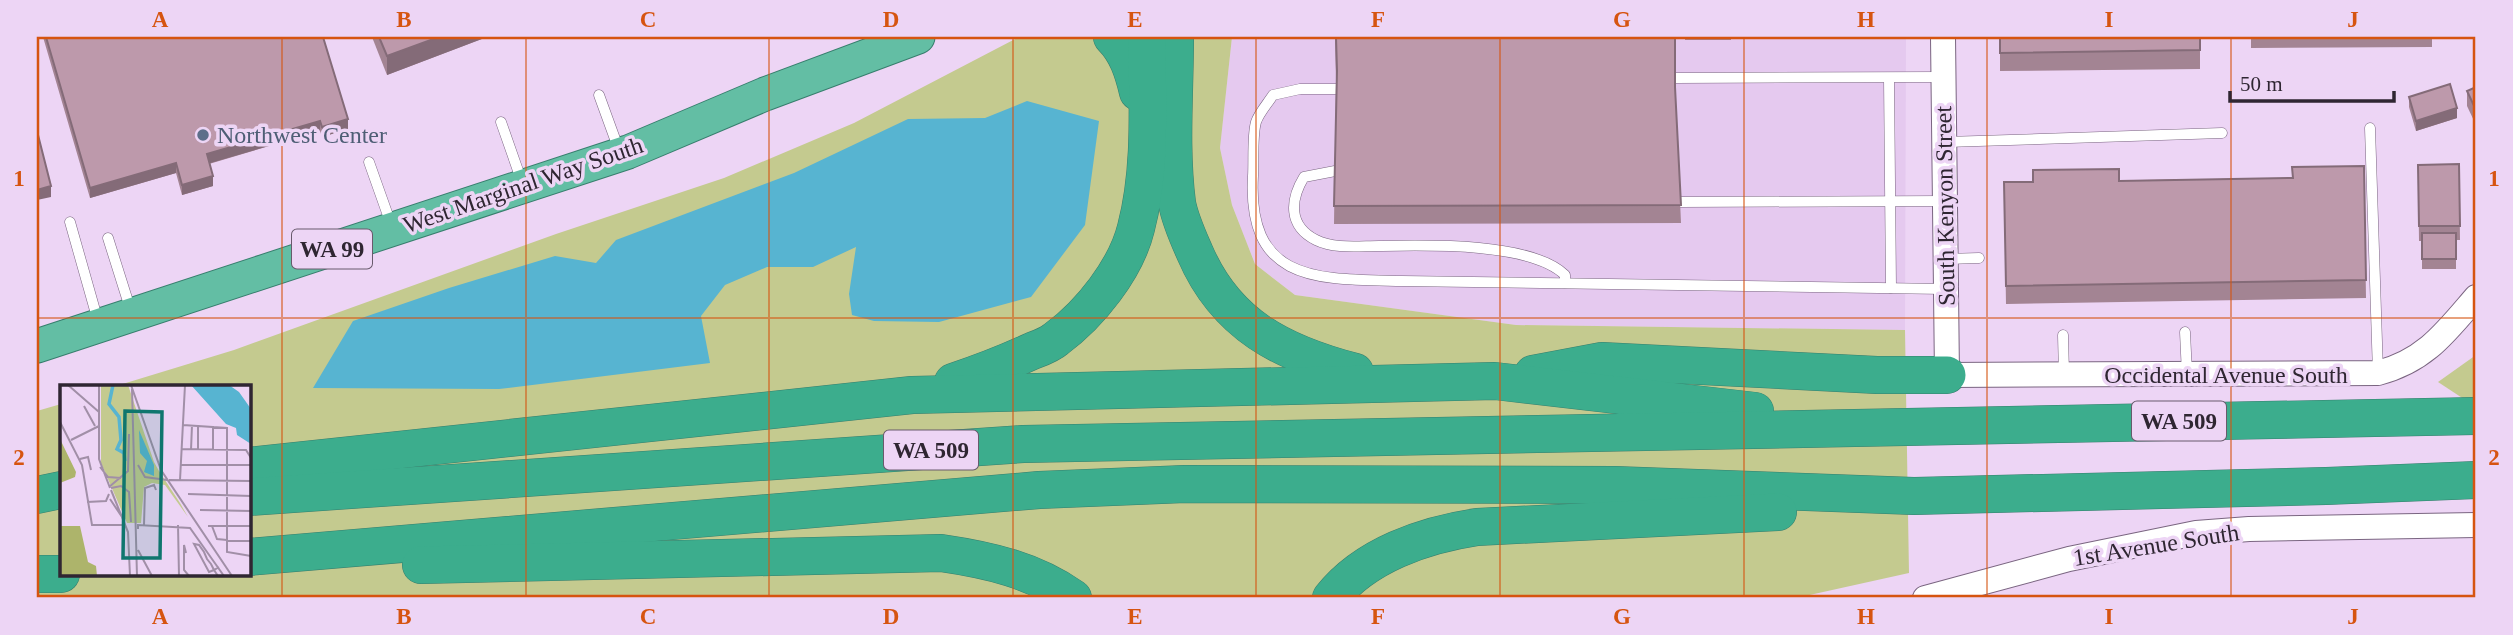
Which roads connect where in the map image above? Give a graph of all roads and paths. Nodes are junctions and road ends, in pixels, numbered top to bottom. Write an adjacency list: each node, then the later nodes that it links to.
1 (850, 37): 11 (highway, West Marginal Way South)
2 (918, 37): 11 (highway, West Marginal Way South / WA 99)
3 (1112, 37): 14 (highway)
4 (1147, 37): 14 (highway)
5 (1175, 37): 44 (highway)
6 (1943, 37): 7 (street, South Kenyon Street)
7 (1943, 77): 9 (lane); 17 (street, South Kenyon Street)
8 (1675, 78): 9 (lane)
9 (1889, 78): 22 (lane)
10 (1337, 89): 30 (lane)
11 (765, 94): 18 (highway, West Marginal Way South / WA 99)
12 (599, 95): 18 (lane)
13 (501, 122): 21 (lane)
14 (1147, 127): 45 (highway)
15 (2370, 128): 39 (lane)
16 (2222, 132): 17 (lane)
17 (1944, 142): 23 (street, South Kenyon Street)
18 (621, 154): 21 (highway, West Marginal Way South / WA 99)
19 (369, 162): 26 (lane)
20 (1335, 171): 30 (lane)
21 (524, 186): 26 (highway, West Marginal Way South / WA 99)
22 (1890, 201): 23 (lane); 24 (lane); 31 (lane)
23 (1945, 201): 29 (street, South Kenyon Street)
24 (1680, 202)
25 (70, 222): 35 (lane)
26 (393, 229): 34 (highway, West Marginal Way South / WA 99)
27 (108, 239): 34 (lane)
28 (1979, 258): 29 (lane)
29 (1945, 259): 32 (street, South Kenyon Street)
30 (1565, 283): 31 (lane)
31 (1891, 288): 32 (lane)
32 (1946, 289): 40 (street, South Kenyon Street)
33 (2476, 297): 39 (street, Occidental Avenue South)
34 (132, 314): 35 (highway, West Marginal Way South / WA 99)
35 (99, 325): 38 (highway, West Marginal Way South / WA 99)
36 (2185, 331): 42 (lane)
37 (2063, 335): 41 (lane)
38 (37, 346)
39 (2378, 373): 42 (street, Occidental Avenue South)
40 (1947, 375): 41 (street, Occidental Avenue South); 43 (highway)
41 (2064, 375): 42 (street, Occidental Avenue South)
42 (2187, 375)
43 (1495, 381): 44 (highway); 47 (highway)
44 (1390, 382): 45 (highway)
45 (912, 395): 48 (highway)
46 (2476, 416): 47 (highway, WA 509)
47 (1881, 425): 53 (highway, WA 509)
48 (250, 466)
49 (2476, 480): 52 (highway, WA 509)
50 (60, 490): 51 (highway)
51 (37, 495)
52 (1914, 496): 57 (highway, WA 509); 60 (highway)
53 (250, 497)
54 (60, 505): 55 (highway)
55 (37, 507)
56 (2476, 525): 61 (street, 1st Avenue South)
57 (250, 557)
58 (250, 569): 59 (highway)
59 (1073, 598)
60 (1331, 598)
61 (1925, 598)

